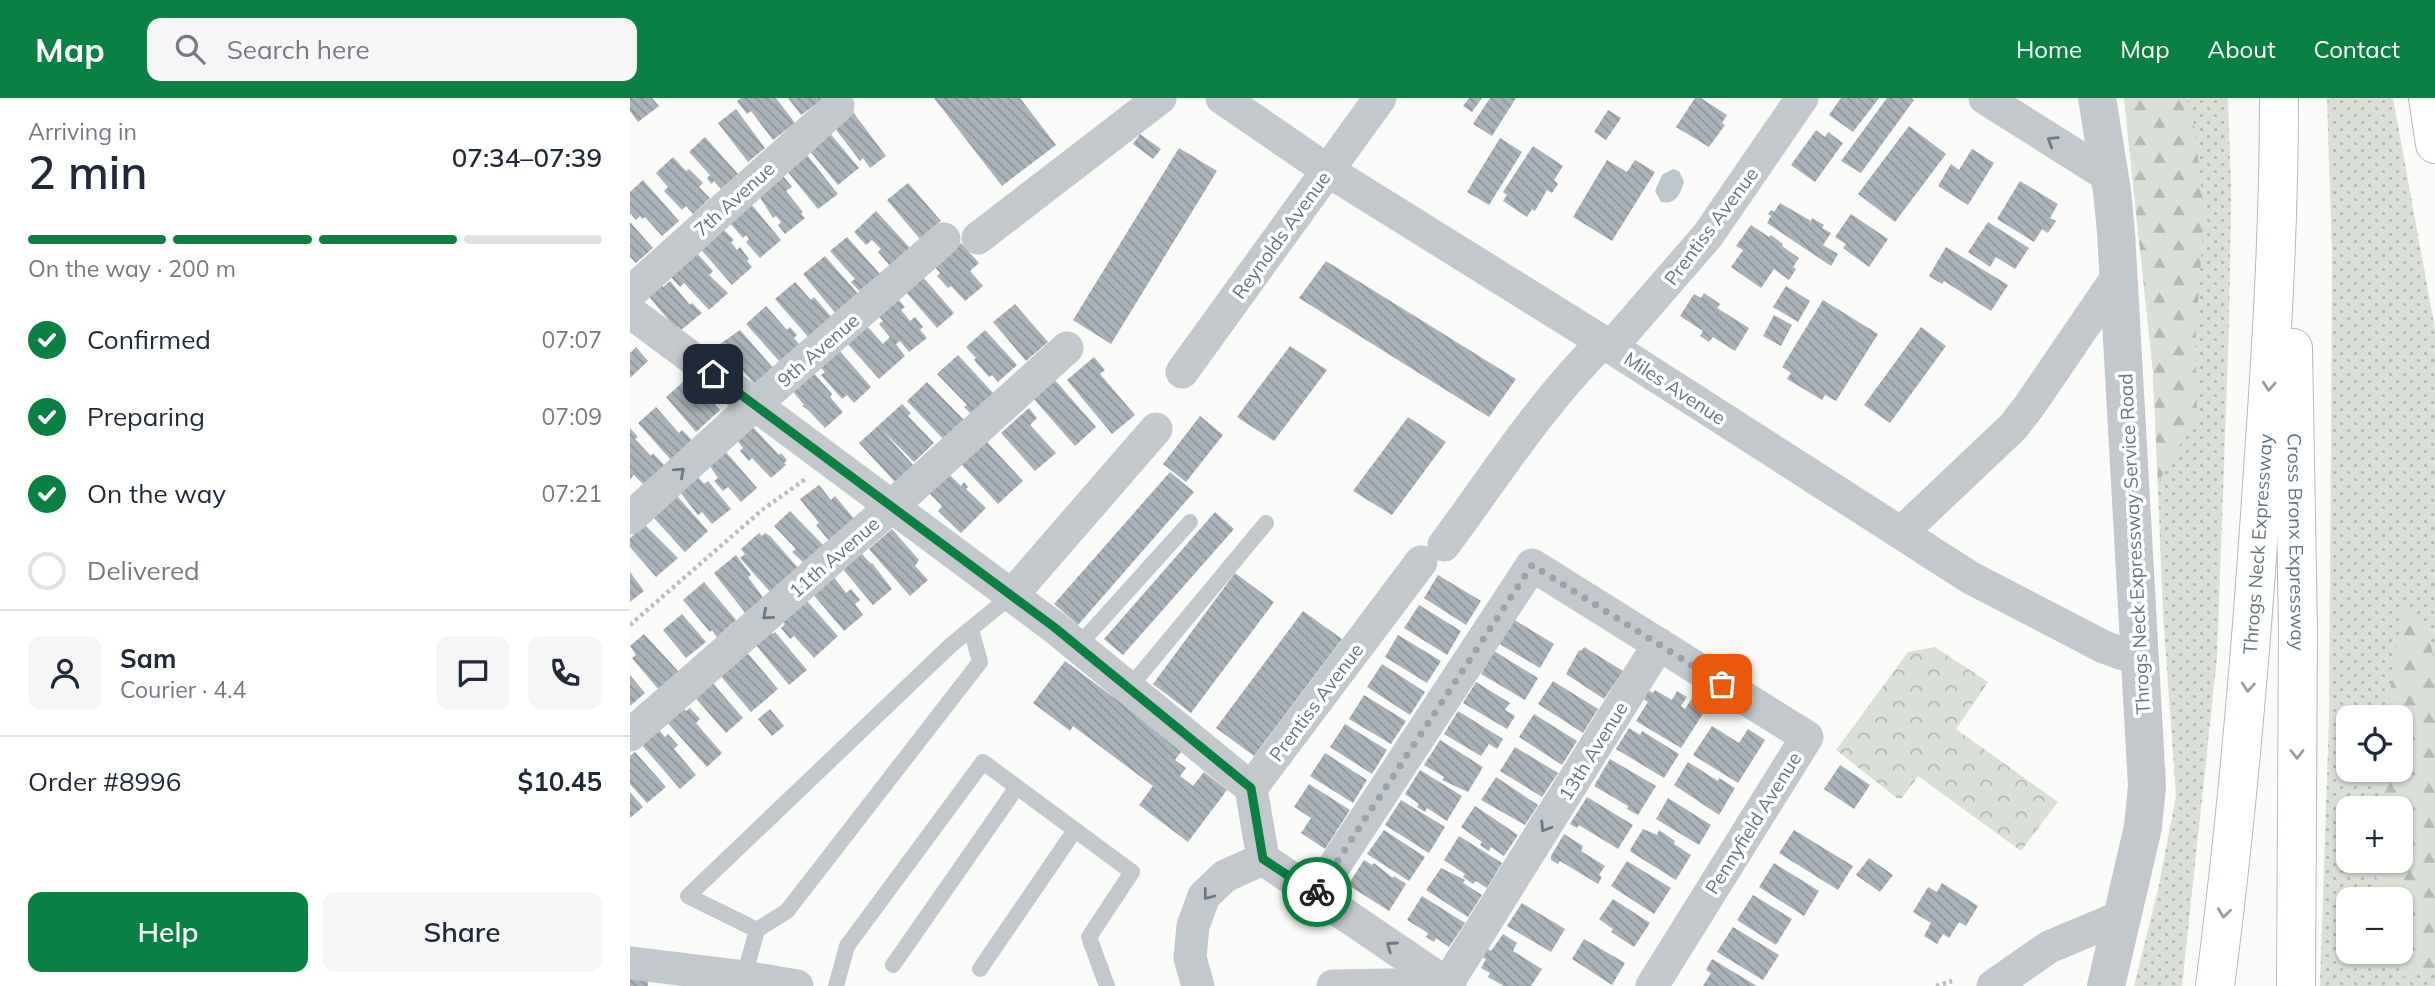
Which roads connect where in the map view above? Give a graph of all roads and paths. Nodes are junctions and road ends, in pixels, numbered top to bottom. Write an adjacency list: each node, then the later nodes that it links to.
1 (1160, 98): 13 (street)
2 (1222, 98): 11 (street, Miles Avenue)
3 (1380, 98): 11 (street, Reynolds Avenue)
4 (1802, 98): 18 (street, Prentiss Avenue)
5 (1985, 98): 12 (street, one-way to 5)
6 (2096, 98): 12 (street, Throgs Neck Expressway Service Road)
7 (2281, 98): 59 (highway, Throgs Neck Expressway, one-way to 59); 60 (highway, Cross Bronx Expressway, one-way to 60)
8 (2427, 98): 10 (highway)
9 (838, 106): 16 (street, 7th Avenue)
10 (2435, 145)
11 (1328, 170): 18 (street, Miles Avenue); 20 (street, Reynolds Avenue)
12 (2110, 177): 15 (street, Throgs Neck Expressway Service Road)
13 (978, 238)
14 (944, 239): 21 (street, 9th Avenue)
15 (2118, 276): 28 (street); 34 (street, Throgs Neck Expressway Service Road)
16 (630, 293)
17 (630, 312): 21 (street)
18 (1607, 345): 28 (street, Miles Avenue); 38 (street, Prentiss Avenue)
19 (1068, 348): 24 (street, 11th Avenue)
20 (1182, 372)
21 (754, 405): 23 (street); 25 (street, 9th Avenue, one-way to 21)
22 (1156, 429): 29 (street)
23 (831, 461): 24 (street); 30 (path)
24 (892, 506): 29 (street); 36 (street, 11th Avenue, one-way to 36)
25 (630, 518)
26 (1190, 522): 33 (lane)
27 (1266, 523): 35 (lane)
28 (1901, 533): 34 (street, Miles Avenue)
29 (1012, 595): 31 (lane); 33 (street)
30 (630, 625)
31 (971, 629): 43 (lane); 43 (lane)
32 (1659, 644): 41 (street); 49 (street, 13th Avenue, one-way to 49); 55 (street, Pennyfield Avenue)
33 (1079, 646): 35 (street)
34 (2140, 656): 42 (street, Throgs Neck Expressway Service Road)
35 (1129, 688): 38 (street)
36 (630, 734)
37 (1017, 787): 39 (lane); 45 (lane); 51 (lane)
38 (1251, 788): 40 (street)
39 (1075, 830): 46 (lane); 52 (lane)
40 (1263, 859): 41 (street); 53 (street, one-way to 53)
41 (1316, 894): 49 (street, one-way to 41)
42 (2123, 916): 57 (street); 58 (street, Throgs Neck Expressway Service Road)
43 (757, 930): 47 (lane)
44 (630, 963): 47 (street)
45 (893, 965)
46 (980, 969)
47 (744, 977): 50 (street)
48 (1952, 981): 56 (path)
49 (1449, 985): 54 (street)
50 (797, 986)
51 (836, 986)
52 (1107, 986)
53 (1198, 986)
54 (1333, 986)
55 (1652, 986)
56 (1936, 986)
57 (1993, 986)
58 (2106, 986)
59 (2214, 986)
60 (2296, 986)

